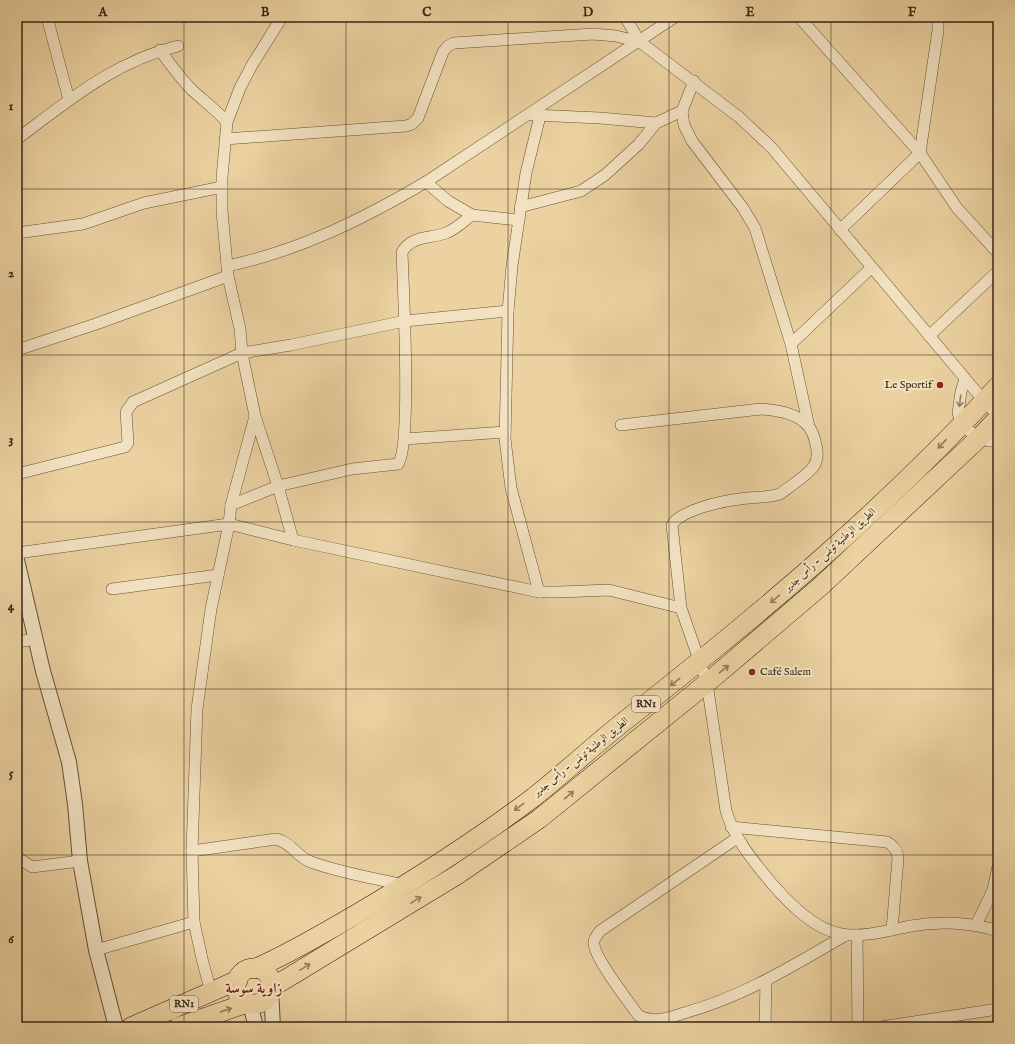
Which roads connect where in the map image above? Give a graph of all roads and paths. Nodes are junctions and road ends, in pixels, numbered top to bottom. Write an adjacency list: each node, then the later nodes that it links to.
1 (47, 17): 11 (street)
2 (282, 17): 14 (street)
3 (625, 17): 7 (street)
4 (675, 17): 7 (street)
5 (799, 17): 18 (street)
6 (938, 17): 18 (street)
7 (640, 42): 10 (street); 13 (street); 17 (street)
8 (178, 46): 9 (street)
9 (160, 50): 11 (street); 14 (street)
10 (694, 81): 12 (street); 24 (street)
11 (69, 100): 16 (street)
12 (682, 111): 15 (street); 33 (street)
13 (535, 115): 15 (street); 19 (street); 21 (street)
14 (227, 122): 17 (street)
15 (656, 123): 21 (street)
16 (17, 139)
17 (225, 139): 20 (street)
18 (920, 153): 24 (street); 26 (street)
19 (426, 182): 22 (street); 29 (street)
20 (222, 187): 25 (street); 29 (street)
21 (520, 206): 23 (street)
22 (472, 215): 23 (street); 31 (street)
23 (518, 220): 30 (street)
24 (840, 230): 27 (street)
25 (17, 233)
26 (998, 253)
27 (871, 268): 32 (street); 33 (street)
28 (998, 270): 32 (street)
29 (228, 271): 34 (street); 35 (street)
30 (508, 312): 31 (street); 44 (street)
31 (405, 321): 35 (street); 45 (street)
32 (929, 336): 36 (street)
33 (791, 344): 43 (street)
34 (17, 350)
35 (242, 353): 39 (street); 48 (street)
36 (965, 379): 38 (street); 41 (street, one-way to 41)
37 (998, 386): 38 (highway, الطريق الوطنية تونس - رأس جدير / RN1)
38 (984, 401): 40 (street); 41 (highway, الطريق الوطنية تونس - رأس جدير / RN1)
39 (255, 416): 49 (street); 50 (street)
40 (998, 417): 46 (highway, الطريق الوطنية تونس - رأس جدير / RN1)
41 (962, 423): 46 (street); 61 (highway, الطريق الوطنية تونس - رأس جدير / RN1, one-way to 61)
42 (621, 425): 43 (street)
43 (809, 427): 58 (street)
44 (505, 432): 45 (street); 57 (street)
45 (405, 439): 49 (street)
46 (978, 439): 47 (street); 62 (highway, الطريق الوطنية تونس - رأس جدير / RN1, one-way to 46)
47 (998, 442)
48 (17, 474)
49 (278, 486): 50 (street); 52 (street)
50 (231, 506): 51 (street)
51 (229, 524): 52 (street); 53 (street); 55 (street)
52 (293, 540): 57 (street)
53 (17, 553)
54 (17, 560): 59 (street)
55 (218, 575): 56 (street); 65 (street)
56 (112, 589)
57 (538, 592): 58 (street)
58 (681, 608): 61 (street)
59 (36, 639): 60 (street); 67 (street)
60 (17, 642)
61 (699, 663): 62 (street); 69 (highway, الطريق الوطنية تونس - رأس جدير / RN1, one-way to 69)
62 (707, 683): 63 (street); 79 (highway, الطريق الوطنية تونس - رأس جدير / RN1, one-way to 62)
63 (731, 827): 64 (street); 72 (street)
64 (737, 838): 74 (street); 78 (street)
65 (192, 851): 69 (street); 70 (street)
66 (17, 857): 67 (street)
67 (80, 861): 75 (street)
68 (998, 866): 71 (street)
69 (405, 885): 76 (highway, الطريق الوطنية تونس - رأس جدير / RN1)
70 (194, 922): 75 (street); 80 (street)
71 (976, 925): 72 (street); 73 (street)
72 (892, 930): 74 (street)
73 (998, 931)
74 (851, 935): 78 (street); 90 (street)
75 (96, 950): 84 (street)
76 (254, 969): 77 (highway, RN1); 79 (highway)
77 (238, 980): 80 (highway, RN1); 81 (highway)
78 (766, 981): 89 (street)
79 (271, 988): 81 (highway, RN1); 88 (street)
80 (211, 992): 85 (highway, RN1)
81 (249, 1003): 86 (highway, RN1, one-way to 81); 87 (street)
82 (998, 1009): 83 (street)
83 (940, 1022): 91 (street)
84 (116, 1027)
85 (131, 1027)
86 (178, 1027)
87 (256, 1027)
88 (273, 1027)
89 (765, 1027)
90 (858, 1027)
91 (881, 1027)

